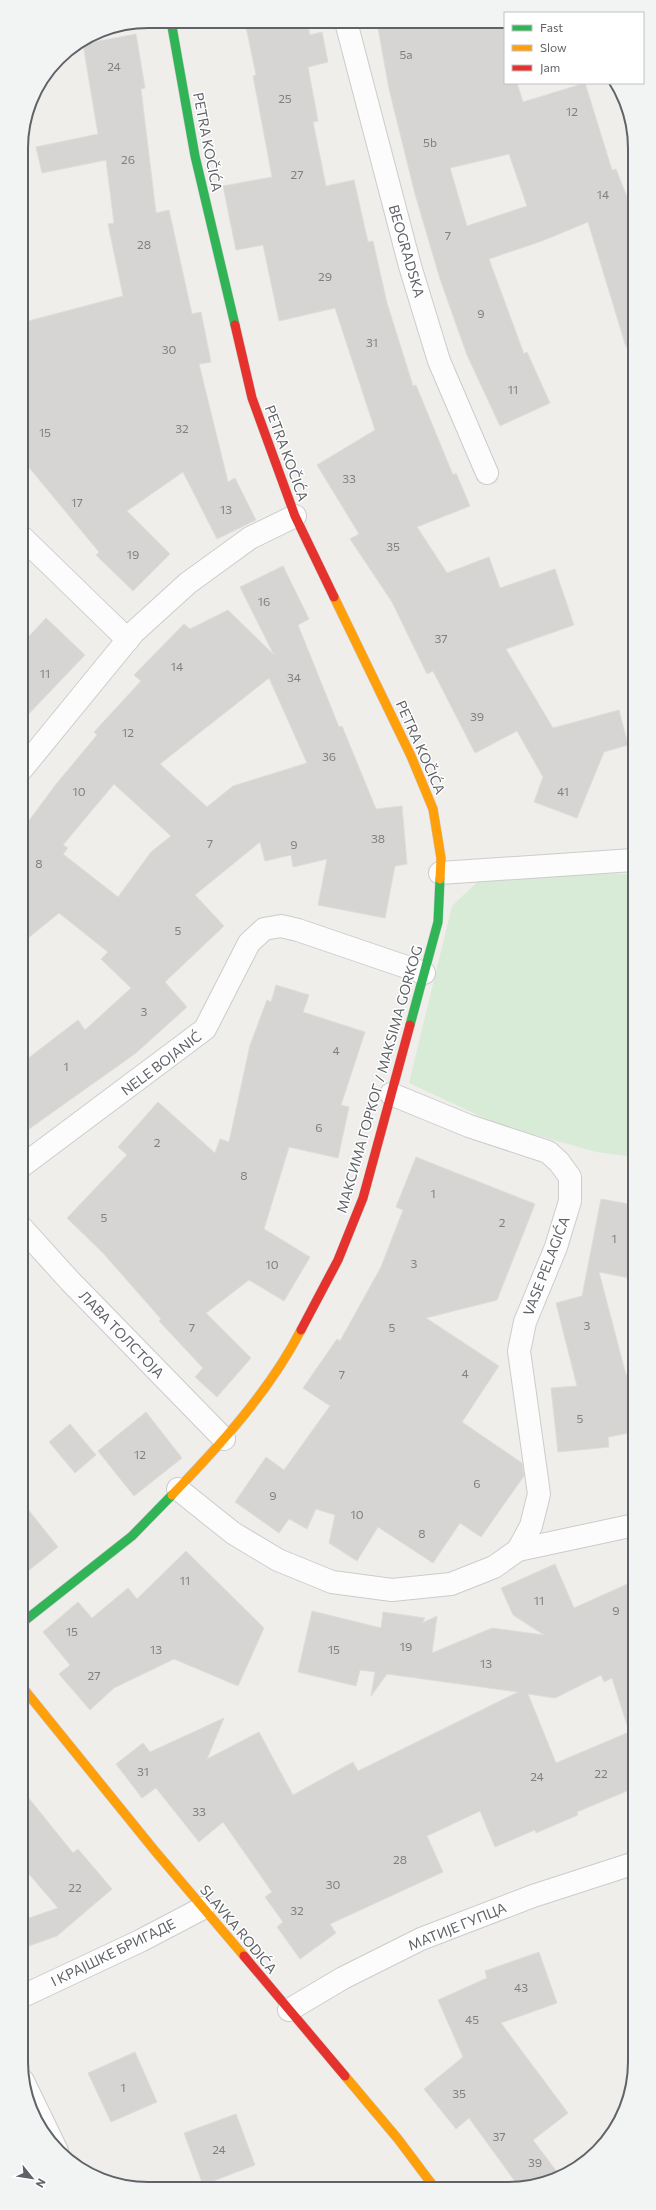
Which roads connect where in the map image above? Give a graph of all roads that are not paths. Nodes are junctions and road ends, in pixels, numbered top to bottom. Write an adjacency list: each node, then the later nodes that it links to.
1 (172, 28): 4 (street, PETRA KOČIĆA)
2 (348, 28): 3 (street, BEOGRADSKA)
3 (488, 473)
4 (295, 516): 6 (street); 9 (street, PETRA KOČIĆA)
5 (28, 543): 6 (street)
6 (128, 640): 7 (street)
7 (28, 762)
8 (628, 860): 9 (street)
9 (440, 873): 10 (street, МАКСИМА ГОРКОГ / MAKSIMA GORKOG)
10 (424, 973): 11 (street, МАКСИМА ГОРКОГ / MAKSIMA GORKOG); 12 (street, NELE BOJANIĆ)
11 (391, 1094): 14 (street, МАКСИМА ГОРКОГ / MAKSIMA GORKOG); 17 (street, VASE PELAGIĆA)
12 (28, 1162)
13 (28, 1234): 14 (street, ЛАВА ТОЛСТОЈА)
14 (224, 1439): 15 (street, МАКСИМА ГОРКОГ / MAKSIMA GORKOG)
15 (178, 1489): 17 (street, VASE PELAGIĆA); 18 (street, МАКСИМА ГОРКОГ / MAKSIMA GORKOG)
16 (628, 1526): 17 (street, VASE PELAGIĆA)
17 (518, 1550)
18 (28, 1618)
19 (28, 1694): 21 (street, SLAVKA RODIĆA)
20 (628, 1865): 23 (street, МАТИЈЕ ГУПЦА)
21 (203, 1908): 22 (street, I КРАЈШКЕ БРИГАДЕ); 23 (street, SLAVKA RODIĆA)
22 (28, 1994)
23 (289, 2010): 24 (street, SLAVKA RODIĆA)
24 (430, 2182)

